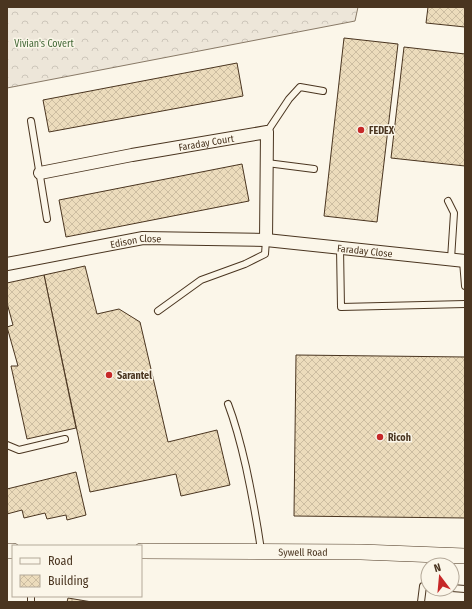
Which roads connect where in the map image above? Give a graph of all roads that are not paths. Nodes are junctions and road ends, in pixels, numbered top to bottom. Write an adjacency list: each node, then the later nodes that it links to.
1 (323, 91): 3 (lane)
2 (31, 121): 6 (lane)
3 (267, 132): 4 (street); 6 (street, Faraday Court)
4 (267, 163): 5 (lane); 9 (street)
5 (314, 169)
6 (40, 173): 8 (lane)
7 (448, 202): 11 (lane)
8 (47, 220)
9 (266, 240): 10 (street, Faraday Close); 13 (street, Edison Close); 16 (lane)
10 (340, 248): 11 (street, Faraday Close); 15 (lane)
11 (451, 259): 12 (street, Faraday Close)
12 (464, 261): 14 (lane)
13 (7, 264)
14 (465, 286)
15 (465, 304)
16 (158, 311)
17 (228, 404): 21 (lane)
18 (65, 439): 19 (lane)
19 (7, 445)
20 (142, 550): 21 (street, Sywell Road)
21 (261, 550): 22 (street, Sywell Road)
22 (465, 556)

